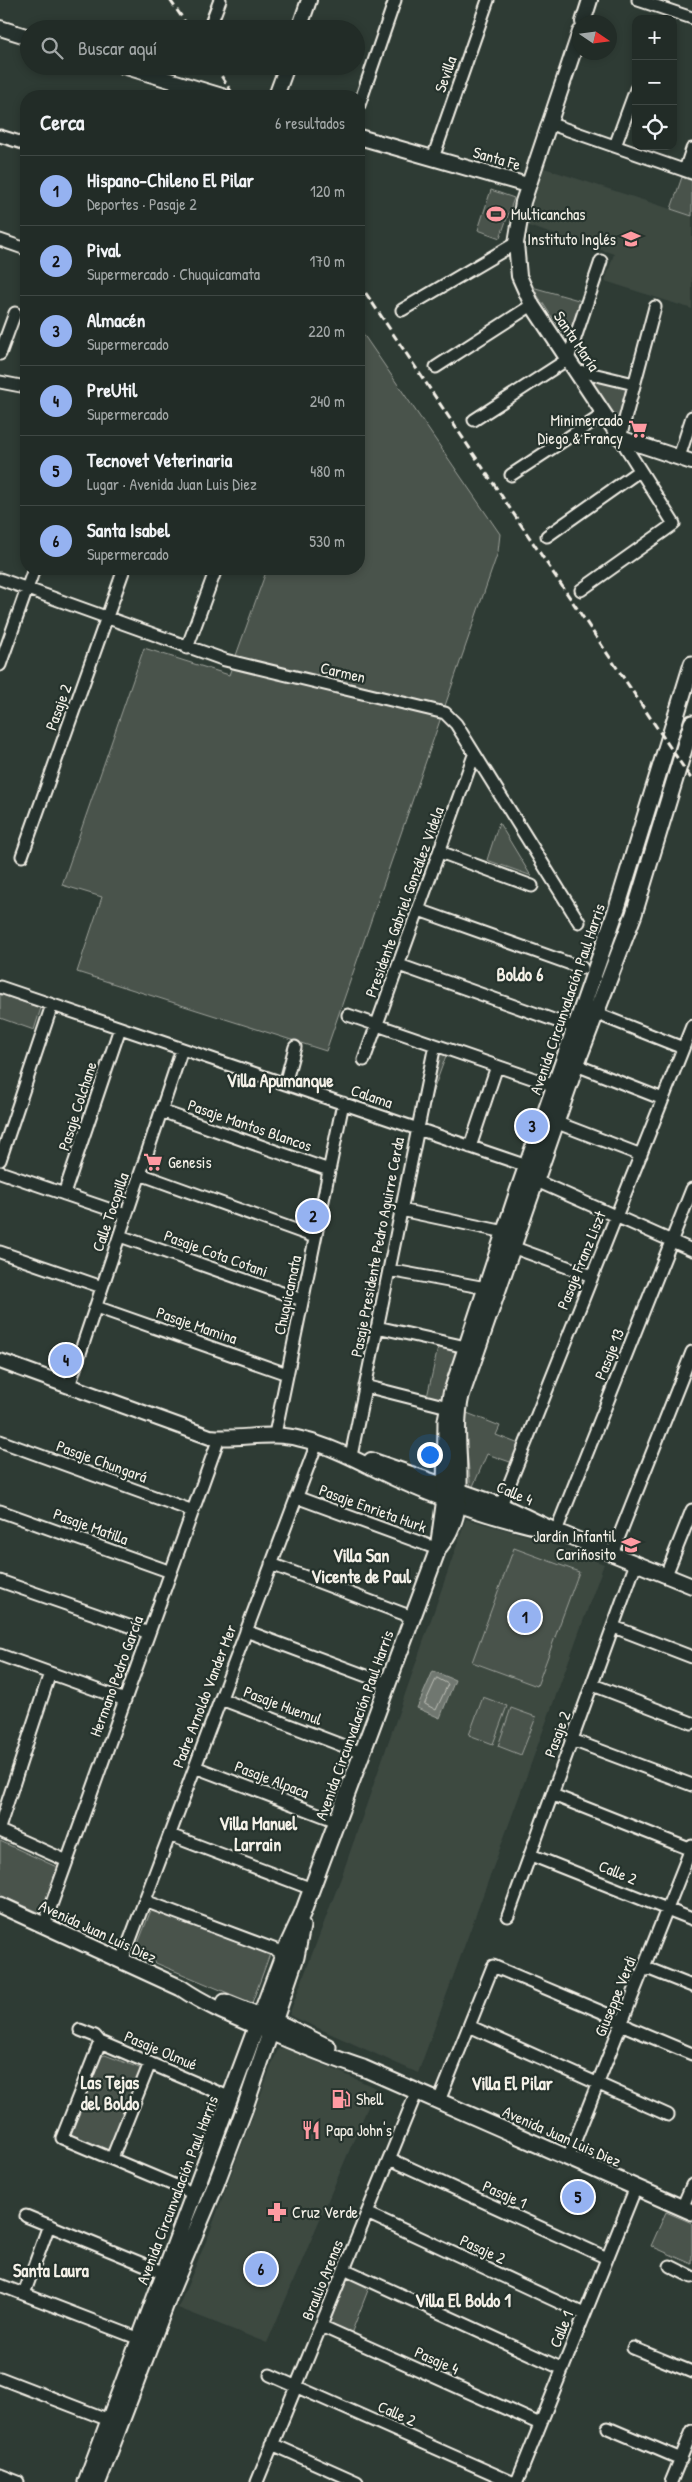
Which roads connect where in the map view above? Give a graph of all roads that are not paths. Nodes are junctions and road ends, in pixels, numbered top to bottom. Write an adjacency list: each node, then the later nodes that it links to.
1 (220, 0): 9 (street)
2 (309, 0): 10 (street)
3 (395, 0): 18 (street)
4 (488, 0): 26 (street, Sevilla)
5 (590, 0): 7 (street)
6 (638, 0): 8 (street)
7 (585, 15)
8 (692, 18)
9 (212, 20)
10 (303, 20)
11 (0, 28): 12 (street)
12 (20, 34)
13 (572, 55): 20 (street, Santa Fe)
14 (153, 75): 16 (street)
15 (284, 75): 17 (street)
16 (202, 90)
17 (278, 90)
18 (364, 90)
19 (632, 99): 24 (street)
20 (548, 123): 24 (street); 28 (street, Santa Fe)
21 (0, 136): 23 (street)
22 (365, 139): 26 (street, Santa Fe)
23 (20, 142)
24 (615, 146): 27 (street)
25 (692, 149): 27 (street)
26 (433, 158): 28 (street, Santa Fe)
27 (688, 171)
28 (527, 185): 30 (street, Santa María)
29 (0, 240): 31 (street)
30 (516, 244): 33 (street, Santa María); 35 (street)
31 (20, 247)
32 (602, 261): 38 (street)
33 (532, 306): 38 (street, Santa María); 39 (street)
34 (655, 307): 41 (street)
35 (402, 310)
36 (15, 313): 37 (street)
37 (0, 354)
38 (572, 365): 41 (street); 43 (street, Santa María); 45 (street)
39 (436, 367)
40 (0, 382): 42 (street)
41 (634, 384): 46 (street)
42 (20, 386)
43 (604, 414): 46 (street, Santa María); 49 (street)
44 (692, 417): 47 (street)
45 (474, 420)
46 (620, 438): 47 (street); 48 (street)
47 (686, 460)
48 (640, 471): 50 (street); 56 (street)
49 (511, 475)
50 (547, 536)
51 (32, 575): 55 (street)
52 (122, 575): 57 (street, Pasaje 2)
53 (214, 575): 58 (street)
54 (0, 579): 55 (street, Carmen)
55 (27, 589): 57 (street, Carmen); 60 (street)
56 (582, 590)
57 (107, 618): 58 (street, Carmen); 64 (street, Pasaje 2)
58 (188, 648): 62 (street, Carmen)
59 (692, 664): 77 (main road, Avenida Circunvalación Paul Harris)
60 (0, 665)
61 (692, 724): 72 (main road, Avenida Circunvalación Paul Harris)
62 (474, 755): 63 (street, Presidente Gabriel González Videla); 67 (street, Carmen)
63 (440, 852): 65 (street); 66 (street, Presidente Gabriel González Videla)
64 (22, 856)
65 (532, 886)
66 (419, 910): 68 (street, Presidente Gabriel González Videla); 69 (street)
67 (579, 922)
68 (398, 965): 74 (street, Presidente Gabriel González Videla); 77 (street)
69 (582, 968)
70 (0, 987): 71 (street, Calama)
71 (52, 1005): 76 (street, Calama); 94 (street)
72 (595, 1013): 80 (street); 83 (main road, Avenida Circunvalación Paul Harris)
73 (348, 1015): 74 (street)
74 (377, 1024): 78 (street); 82 (street, Presidente Gabriel González Videla)
75 (692, 1026): 80 (street, Pasaje Franz Liszt)
76 (120, 1028): 81 (street, Calama); 101 (street, Pasaje Colchane)
77 (576, 1028): 86 (main road, Avenida Circunvalación Paul Harris)
78 (435, 1045): 84 (street); 91 (street, Pasaje Presidente Pedro Aguirre Cerda)
79 (295, 1047): 85 (street)
80 (683, 1048): 87 (street, Pasaje Franz Liszt)
81 (182, 1049): 85 (street, Calama); 89 (street, Calle Tocopilla)
82 (364, 1060)
83 (576, 1065): 87 (street); 90 (main road, Avenida Circunvalación Paul Harris)
84 (497, 1066): 86 (street); 92 (street)
85 (285, 1084): 88 (street, Calama)
86 (555, 1086): 95 (main road, Avenida Circunvalación Paul Harris)
87 (663, 1099): 93 (street, Pasaje Franz Liszt)
88 (342, 1104): 91 (street, Calama); 96 (street, Chuquicamata)
89 (161, 1111): 96 (street, Pasaje Mantos Blancos); 98 (street, Calle Tocopilla)
90 (555, 1122): 93 (street); 99 (main road, Avenida Circunvalación Paul Harris)
91 (417, 1129): 92 (street, Calama); 102 (street, Pasaje Presidente Pedro Aguirre Cerda)
92 (470, 1147): 95 (street, Calama)
93 (641, 1155): 104 (street, Pasaje Franz Liszt)
94 (0, 1160)
95 (527, 1166): 99 (street); 105 (main road, Avenida Circunvalación Paul Harris)
96 (329, 1170): 107 (street, Chuquicamata)
97 (0, 1172): 101 (street)
98 (140, 1174): 103 (street, Calle Tocopilla); 107 (street)
99 (535, 1180): 104 (street); 109 (main road, Avenida Circunvalación Paul Harris)
100 (692, 1188): 108 (street, Pasaje 13)
101 (64, 1194): 103 (street)
102 (401, 1210): 105 (street); 112 (street, Pasaje Presidente Pedro Aguirre Cerda)
103 (126, 1215): 106 (street, Calle Tocopilla)
104 (616, 1218): 108 (street); 113 (street, Pasaje Franz Liszt)
105 (504, 1232): 115 (main road, Avenida Circunvalación Paul Harris)
106 (120, 1236): 114 (street, Calle Tocopilla); 116 (street, Pasaje Cota Cotani)
107 (315, 1237): 116 (street, Chuquicamata)
108 (670, 1242): 110 (street); 137 (street, Pasaje 13)
109 (512, 1247): 113 (street); 131 (main road, Avenida Circunvalación Paul Harris)
110 (692, 1250)
111 (0, 1252): 114 (street)
112 (389, 1270): 115 (street); 118 (street, Pasaje Presidente Pedro Aguirre Cerda)
113 (592, 1276): 133 (street, Pasaje Franz Liszt)
114 (102, 1287): 117 (street, Calle Tocopilla)
115 (486, 1288): 119 (main road, Avenida Circunvalación Paul Harris)
116 (302, 1300): 122 (street, Chuquicamata)
117 (96, 1307): 122 (street, Pasaje Mamina); 123 (street, Calle Tocopilla)
118 (377, 1327): 119 (street); 124 (street, Pasaje Presidente Pedro Aguirre Cerda)
119 (466, 1347): 125 (main road, Avenida Circunvalación Paul Harris)
120 (692, 1352): 139 (street)
121 (0, 1361): 123 (street)
122 (287, 1374): 126 (street, Chuquicamata)
123 (69, 1386): 127 (street)
124 (365, 1386): 125 (street); 130 (street, Pasaje Presidente Pedro Aguirre Cerda)
125 (448, 1407): 131 (main road, Avenida Circunvalación Paul Harris)
126 (275, 1434): 127 (street); 129 (street)
127 (220, 1438): 136 (street, Hermano Pedro García)
128 (0, 1441): 136 (street, Pasaje Chungará)
129 (316, 1443): 130 (street); 132 (street, Padre Arnoldo Vander Mer)
130 (351, 1456): 131 (street)
131 (452, 1494): 133 (street, Calle 4); 137 (street, Calle 4); 138 (main road, Avenida Circunvalación Paul Harris)
132 (296, 1497): 138 (street, Pasaje Enrieta Hurk); 140 (street, Padre Arnoldo Vander Mer)
133 (501, 1505): 137 (street, Calle 4)
134 (692, 1510): 143 (street)
135 (0, 1511): 142 (street, Pasaje Matilla)
136 (193, 1511): 142 (street, Hermano Pedro García)
137 (556, 1531): 139 (street, Calle 4)
138 (438, 1550): 146 (main road, Avenida Circunvalación Paul Harris)
139 (612, 1554): 141 (street, Calle 4)
140 (271, 1564): 146 (street); 148 (street, Padre Arnoldo Vander Mer)
141 (636, 1564): 143 (street, Calle 4); 147 (street, Pasaje 2)
142 (171, 1572): 149 (street, Hermano Pedro García)
143 (666, 1575): 145 (street, Calle 4)
144 (0, 1580): 149 (street)
145 (692, 1586)
146 (412, 1617): 153 (main road, Avenida Circunvalación Paul Harris)
147 (614, 1627): 151 (street); 154 (street, Pasaje 2)
148 (246, 1631): 153 (street); 155 (street, Padre Arnoldo Vander Mer)
149 (149, 1633): 156 (street, Hermano Pedro García)
150 (0, 1655): 152 (street)
151 (692, 1657)
152 (50, 1673): 156 (street); 164 (street)
153 (388, 1684): 159 (main road, Avenida Circunvalación Paul Harris)
154 (593, 1685): 157 (street); 158 (street, Pasaje 2)
155 (221, 1699): 159 (street, Pasaje Huemul); 160 (street, Padre Arnoldo Vander Mer)
156 (125, 1700): 169 (street, Hermano Pedro García)
157 (692, 1723)
158 (572, 1740): 161 (street); 162 (street, Pasaje 2)
159 (362, 1753): 163 (main road, Avenida Circunvalación Paul Harris)
160 (195, 1767): 163 (street, Pasaje Alpaca); 166 (street, Padre Arnoldo Vander Mer)
161 (692, 1785)
162 (553, 1795): 167 (street); 168 (street, Pasaje 2)
163 (337, 1821): 170 (main road, Avenida Circunvalación Paul Harris)
164 (0, 1825)
165 (0, 1832): 169 (street)
166 (170, 1835): 170 (street); 171 (street, Padre Arnoldo Vander Mer)
167 (692, 1849): 173 (street, Giuseppe Verdi)
168 (531, 1855): 173 (street, Calle 2); 175 (street, Pasaje 2)
169 (67, 1861): 177 (street, Hermano Pedro García)
170 (312, 1889): 174 (main road, Avenida Circunvalación Paul Harris)
171 (145, 1901): 178 (street); 179 (street, Padre Arnoldo Vander Mer)
172 (0, 1905): 177 (main road, Avenida Juan Luis Diez)
173 (667, 1909): 176 (street, Calle 2); 180 (street, Giuseppe Verdi)
174 (304, 1912): 178 (main road, Avenida Circunvalación Paul Harris); 183 (main road, Avenida Circunvalación Paul Harris)
175 (508, 1916)
176 (692, 1919)
177 (44, 1925): 179 (main road, Avenida Juan Luis Diez)
178 (284, 1953): 183 (main road, Avenida Circunvalación Paul Harris)
179 (122, 1962): 183 (main road, Avenida Juan Luis Diez)
180 (644, 1967): 181 (street); 182 (street, Giuseppe Verdi)
181 (692, 1986)
182 (622, 2023): 184 (street); 187 (street); 189 (street, Giuseppe Verdi)
183 (266, 2024): 190 (main road, Avenida Juan Luis Diez); 191 (main road, Avenida Circunvalación Paul Harris); 229 (main road, Avenida Circunvalación Paul Harris)
184 (469, 2026): 189 (street); 192 (street)
185 (80, 2030): 186 (street, Pasaje Olmué)
186 (100, 2042): 188 (street, Pasaje Olmué); 194 (street)
187 (692, 2054)
188 (150, 2063): 191 (street, Pasaje Olmué); 194 (street)
189 (598, 2083): 193 (street); 195 (street, Giuseppe Verdi)
190 (417, 2091): 192 (main road, Avenida Juan Luis Diez); 196 (street, Braulio Arenas)
191 (231, 2098): 199 (main road, Avenida Circunvalación Paul Harris)
192 (439, 2101): 195 (main road, Avenida Juan Luis Diez)
193 (668, 2115)
194 (112, 2158): 199 (street)
195 (568, 2158): 198 (main road, Avenida Juan Luis Diez)
196 (390, 2159): 201 (street, Braulio Arenas); 204 (street, Pasaje 1)
197 (692, 2186): 200 (street)
198 (636, 2187): 200 (main road, Avenida Juan Luis Diez); 204 (street, Calle 1)
199 (195, 2194): 207 (main road, Avenida Circunvalación Paul Harris)
200 (687, 2210)
201 (367, 2213): 206 (street, Braulio Arenas); 211 (street, Pasaje 2)
202 (26, 2216): 203 (street)
203 (49, 2225): 207 (street); 210 (street)
204 (607, 2258): 211 (street, Calle 1)
205 (670, 2266): 208 (street)
206 (344, 2269): 212 (street, Braulio Arenas); 215 (street)
207 (165, 2273): 213 (main road, Avenida Circunvalación Paul Harris)
208 (692, 2277)
209 (0, 2285): 210 (street)
210 (24, 2294): 213 (street)
211 (584, 2314): 215 (street, Calle 1)
212 (321, 2326): 219 (street, Braulio Arenas); 221 (street, Pasaje 4)
213 (140, 2339): 220 (main road, Avenida Circunvalación Paul Harris)
214 (633, 2348): 216 (street)
215 (563, 2368): 221 (street, Calle 1)
216 (692, 2372)
217 (270, 2375): 219 (street, Calle 2)
218 (0, 2378): 220 (street)
219 (296, 2386): 224 (street, Braulio Arenas); 232 (street, Calle 2)
220 (109, 2420): 228 (main road, Avenida Circunvalación Paul Harris)
221 (540, 2424): 233 (street, Calle 1)
222 (608, 2428): 225 (street)
223 (692, 2432): 225 (street)
224 (272, 2444): 230 (street, Braulio Arenas); 231 (street)
225 (681, 2459): 234 (street)
226 (0, 2475): 227 (street)
227 (18, 2482)
228 (86, 2482)
229 (98, 2482)
230 (257, 2482)
231 (357, 2482)
232 (512, 2482)
233 (517, 2482)
234 (671, 2482)

